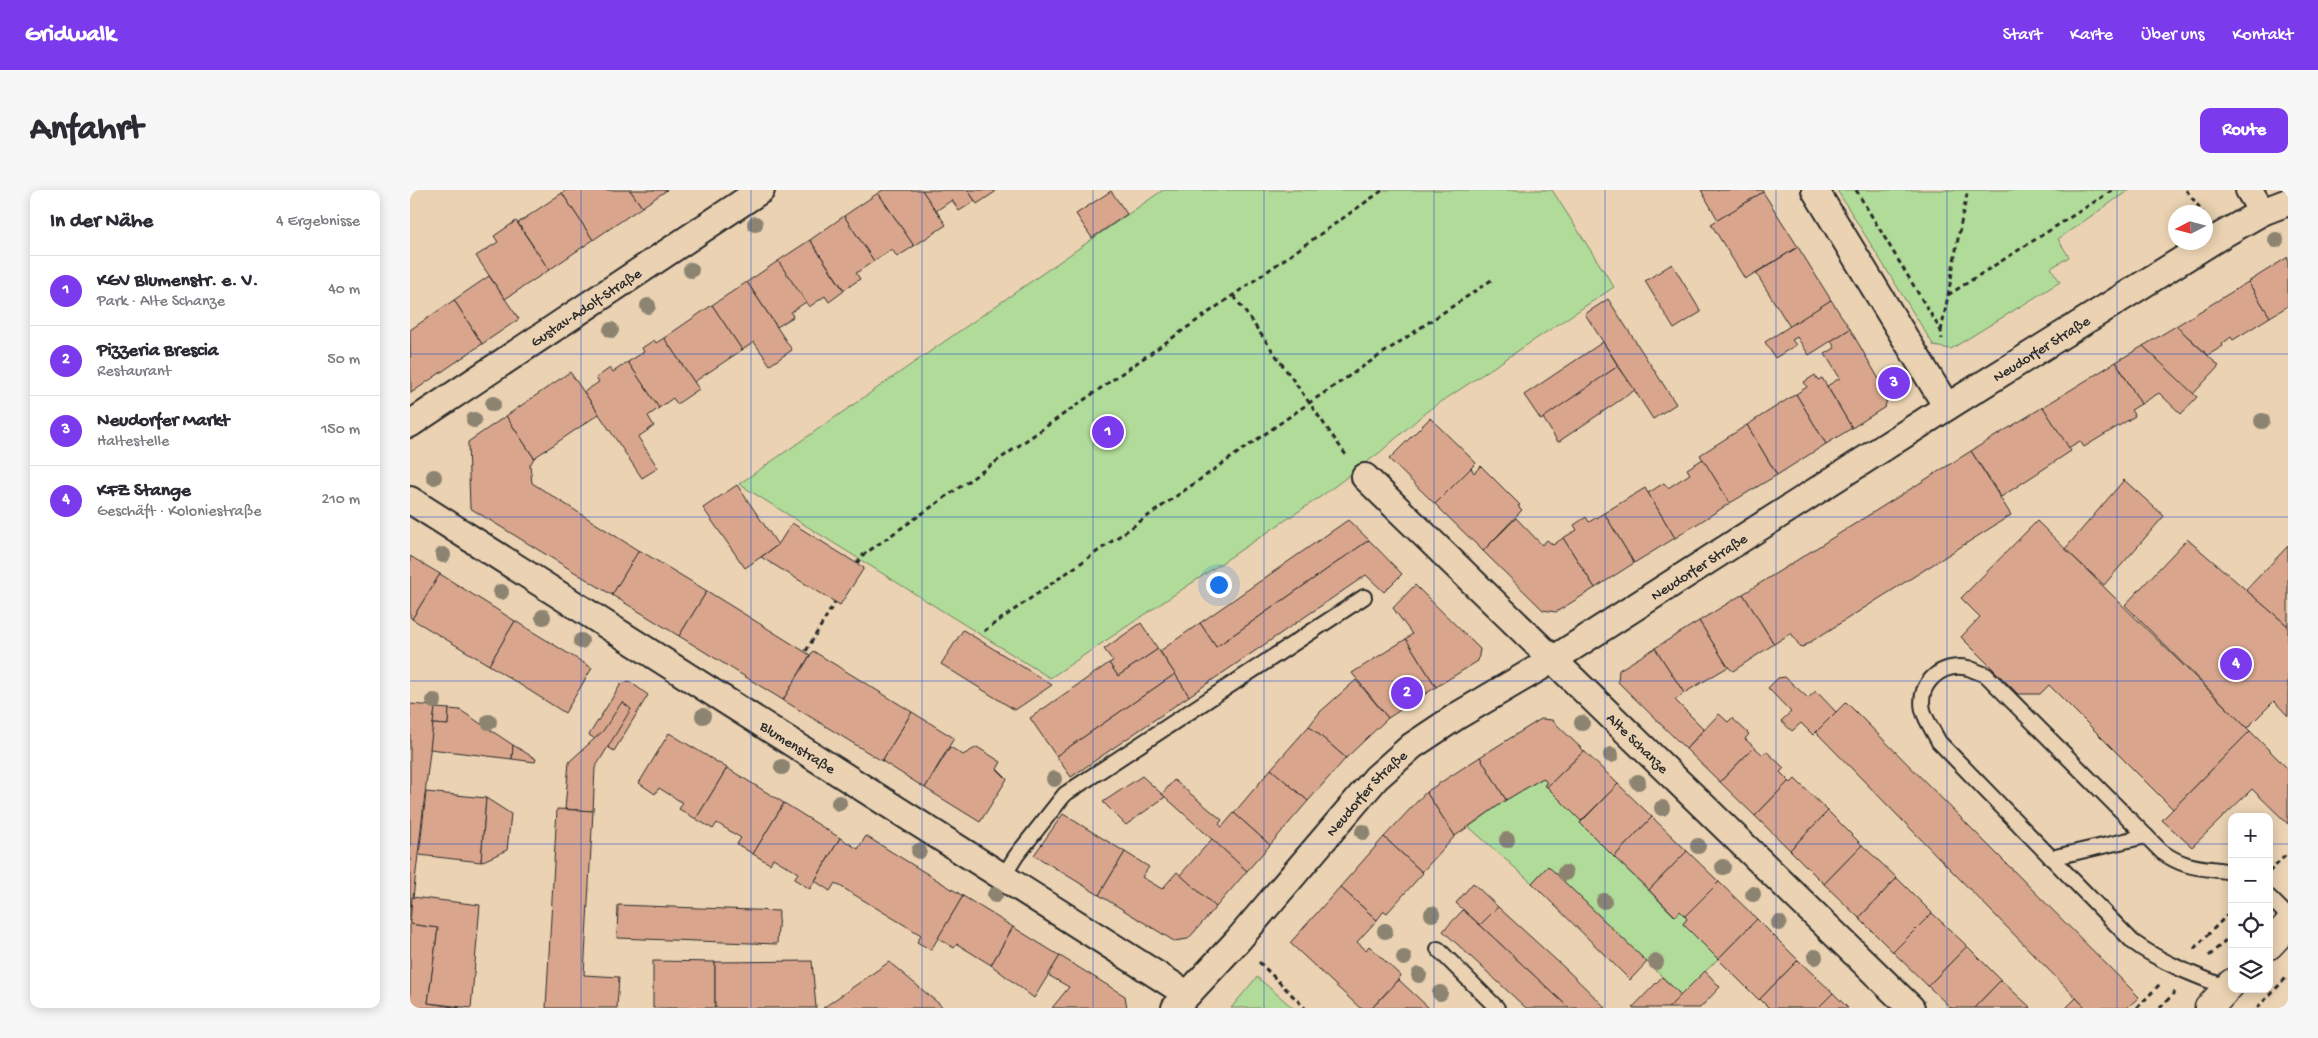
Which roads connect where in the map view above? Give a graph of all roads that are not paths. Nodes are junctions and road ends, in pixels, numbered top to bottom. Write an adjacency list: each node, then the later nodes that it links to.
1 (761, 190): 6 (street, Gustav-Adolf-Straße)
2 (1815, 190): 5 (street)
3 (2256, 201): 4 (street, Neudorfer Straße); 5 (street, Neudorfer Straße)
4 (2288, 202)
5 (1947, 407): 10 (street, Neudorfer Straße)
6 (410, 424)
7 (1365, 477): 10 (street, Alte Schanze)
8 (410, 500): 14 (street, Blumenstraße)
9 (1364, 597): 14 (lane)
10 (1554, 658): 22 (street, Neudorfer Straße); 24 (street, Alte Schanze)
11 (2146, 836): 12 (lane); 12 (lane); 13 (lane)
12 (2051, 858): 20 (lane)
13 (2228, 872)
14 (1003, 877): 22 (street, Blumenstraße)
15 (2273, 901): 16 (lane)
16 (2288, 916)
17 (2288, 925): 18 (main road)
18 (2273, 941)
19 (1438, 949): 23 (lane)
20 (2228, 985)
21 (2228, 988): 25 (main road)
22 (1181, 1001)
23 (1497, 1008)
24 (1911, 1008)
25 (2209, 1008)

